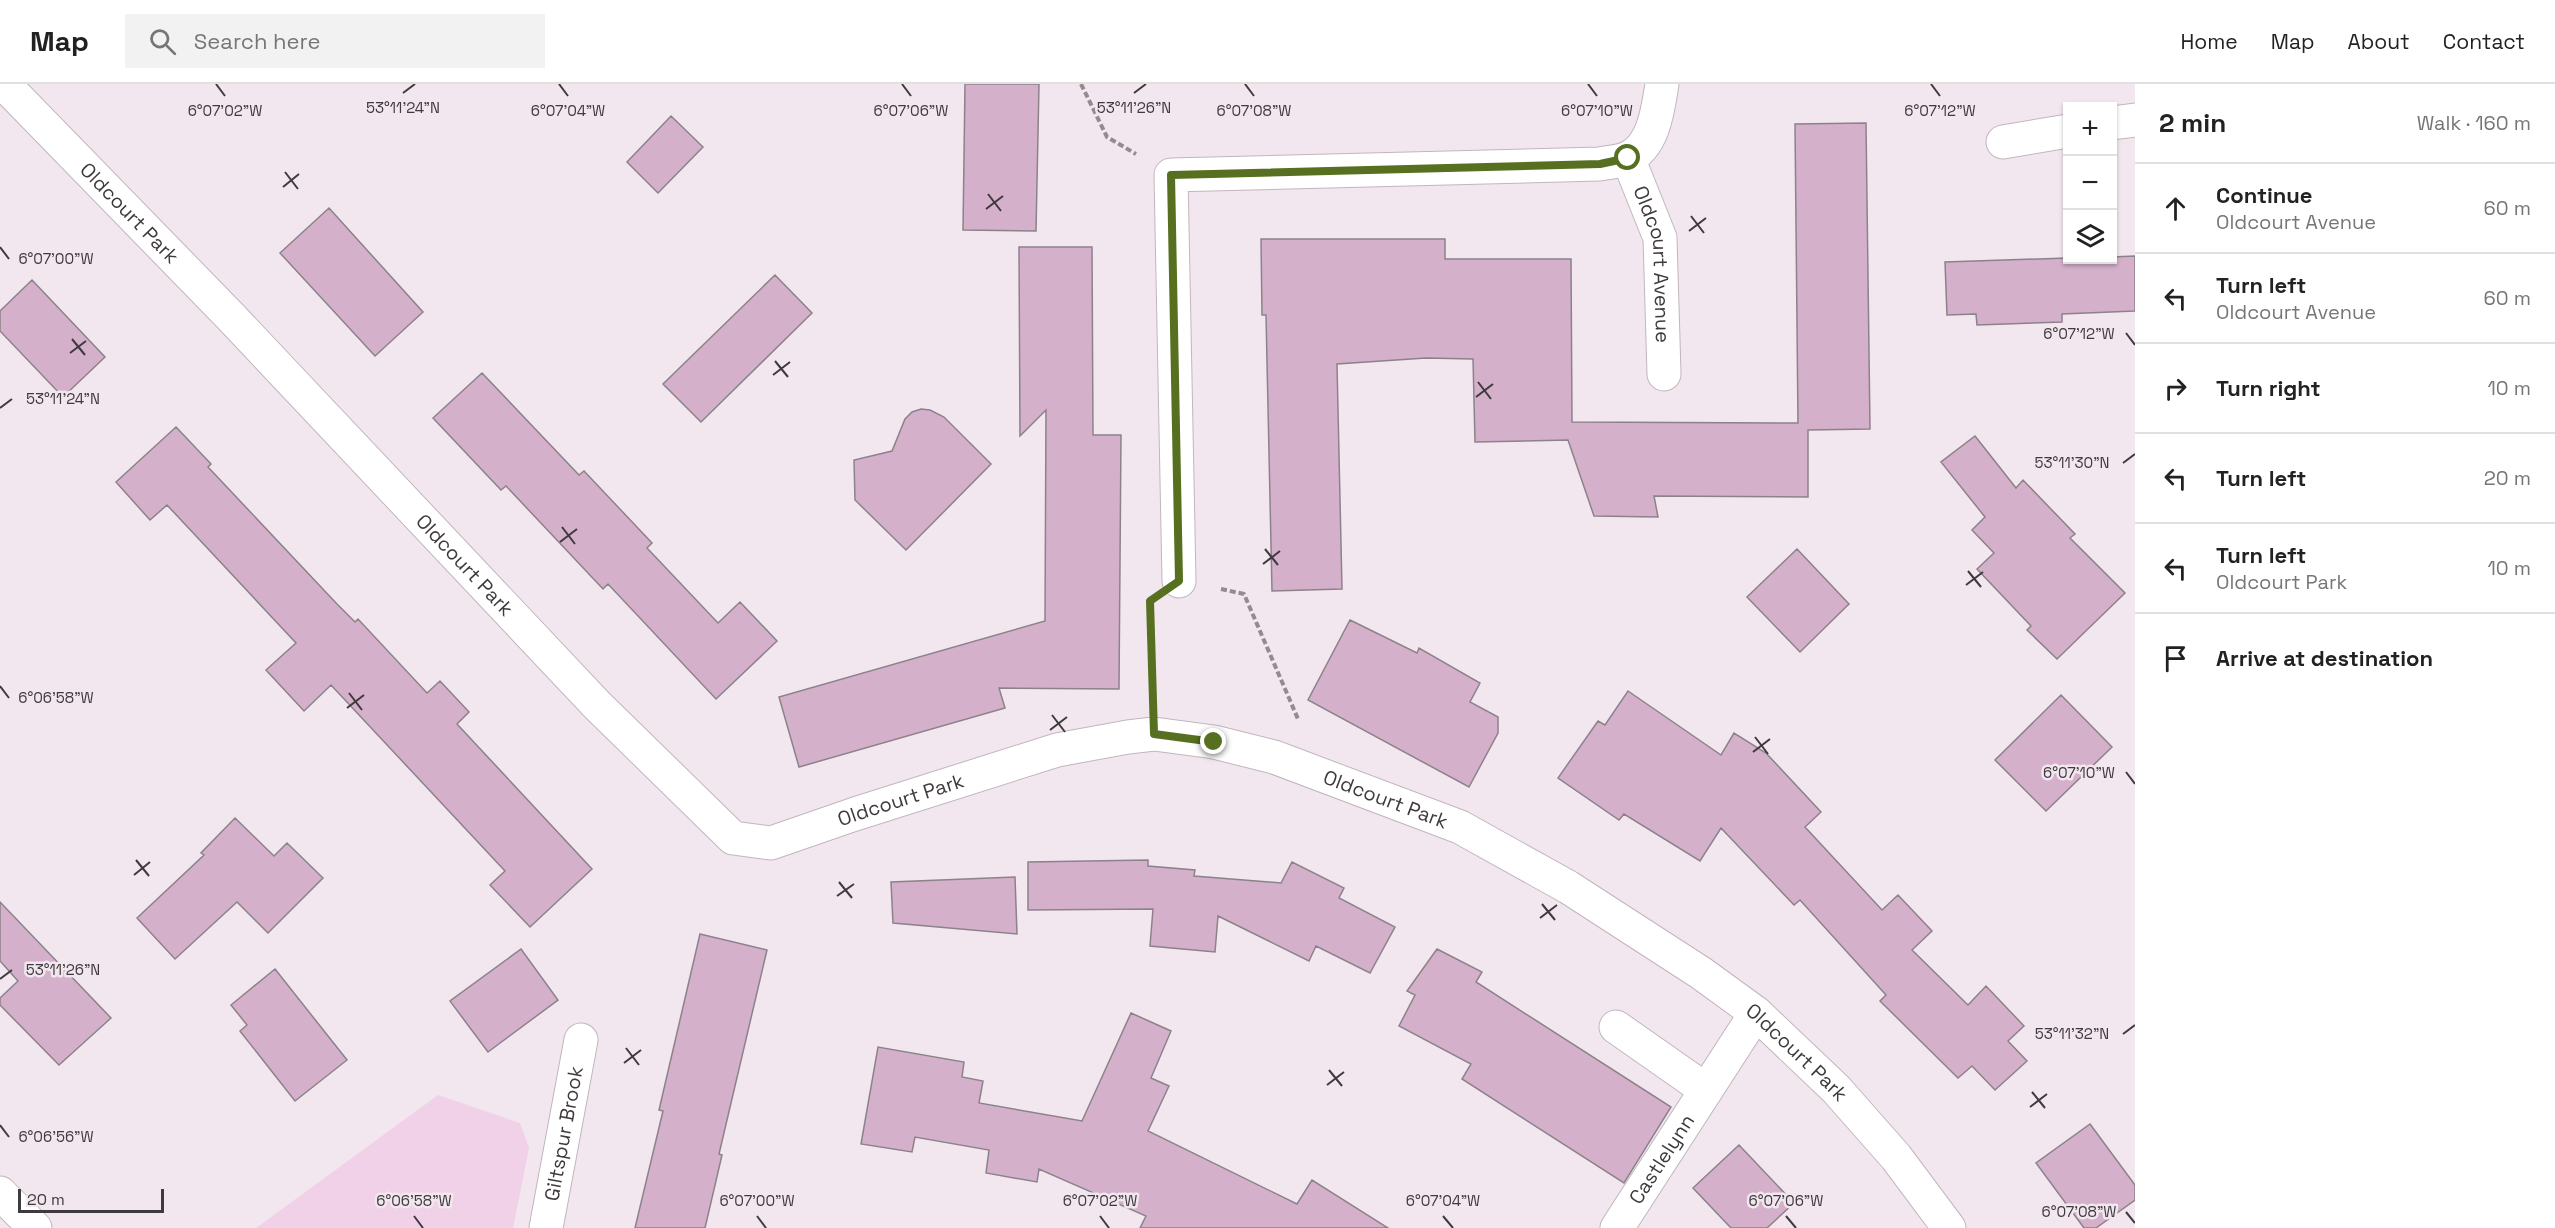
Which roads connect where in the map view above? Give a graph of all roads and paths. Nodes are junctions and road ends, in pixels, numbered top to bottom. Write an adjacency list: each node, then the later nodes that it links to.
1 (4, 84): 12 (street, Oldcourt Park)
2 (1081, 84): 9 (path)
3 (1662, 84): 8 (street)
4 (2135, 120): 5 (street)
5 (2117, 122)
6 (2063, 132): 7 (street)
7 (2003, 142)
8 (1628, 158): 9 (street); 10 (street, Oldcourt Avenue)
9 (1171, 175): 11 (street)
10 (1664, 374)
11 (1179, 581): 12 (path); 13 (path)
12 (1154, 734): 13 (street, Oldcourt Park)
13 (1290, 763): 14 (street, Oldcourt Park)
14 (1756, 1013): 17 (street, Castlelynn); 22 (street, Oldcourt Park)
15 (1616, 1027): 17 (street)
16 (581, 1040): 20 (street, Giltspur Brook)
17 (1706, 1090): 21 (street, Castlelynn)
18 (0, 1193): 19 (street)
19 (35, 1228)
20 (546, 1228)
21 (1617, 1228)
22 (1949, 1228)

